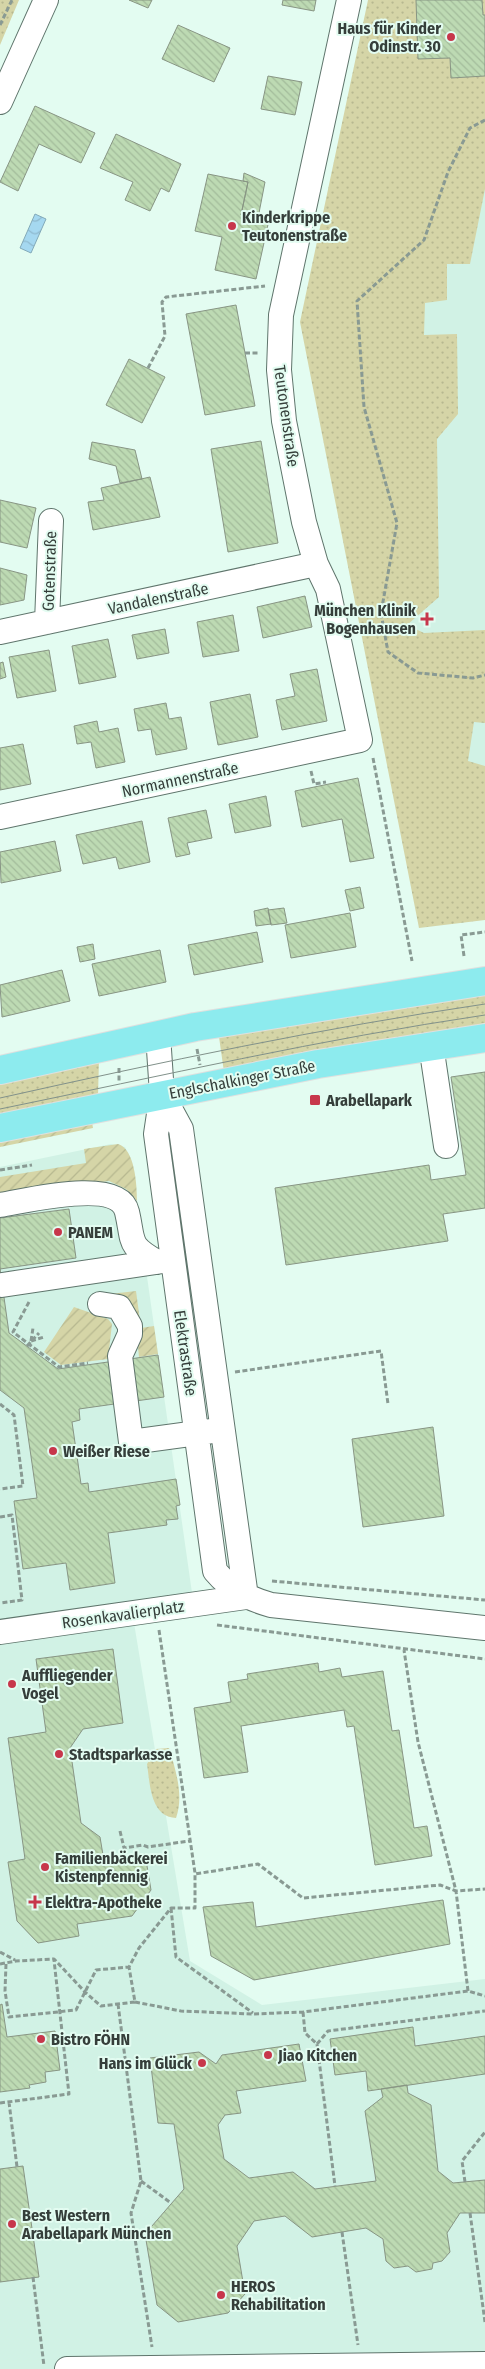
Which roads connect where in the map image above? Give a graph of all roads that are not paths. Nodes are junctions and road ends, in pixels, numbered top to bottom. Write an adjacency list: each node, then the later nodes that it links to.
1 (46, 0): 3 (street)
2 (349, 0): 5 (street, Teutonenstraße)
3 (0, 102)
4 (51, 521): 6 (street, Gotenstraße)
5 (316, 564): 6 (street, Vandalenstraße); 8 (street, Teutonenstraße)
6 (48, 622): 7 (street, Vandalenstraße)
7 (0, 632)
8 (360, 740): 9 (street, Normannenstraße)
9 (0, 818)
10 (485, 981): 11 (main road)
11 (158, 1035): 14 (main road); 15 (street, Elektrastraße)
12 (485, 1038): 13 (main road, Englschalkinger Straße)
13 (431, 1046): 15 (main road, Englschalkinger Straße); 17 (street)
14 (0, 1070)
15 (162, 1094): 16 (main road, Englschalkinger Straße); 20 (street, Elektrastraße); 21 (street, Elektrastraße)
16 (0, 1128)
17 (446, 1146)
18 (0, 1205): 19 (street)
19 (132, 1242): 21 (street); 22 (street)
20 (197, 1256): 21 (street); 25 (street, Elektrastraße)
21 (165, 1261): 22 (street); 26 (street, Elektrastraße)
22 (109, 1269): 23 (street)
23 (2, 1285)
24 (100, 1304): 26 (street)
25 (222, 1429): 26 (street); 27 (street, Elektrastraße)
26 (197, 1433): 27 (street, Elektrastraße)
27 (246, 1597): 28 (street, Elektrastraße); 29 (street, Rosenkavalierplatz)
28 (485, 1628)
29 (0, 1632)
30 (485, 2364): 31 (street)
31 (68, 2369)

